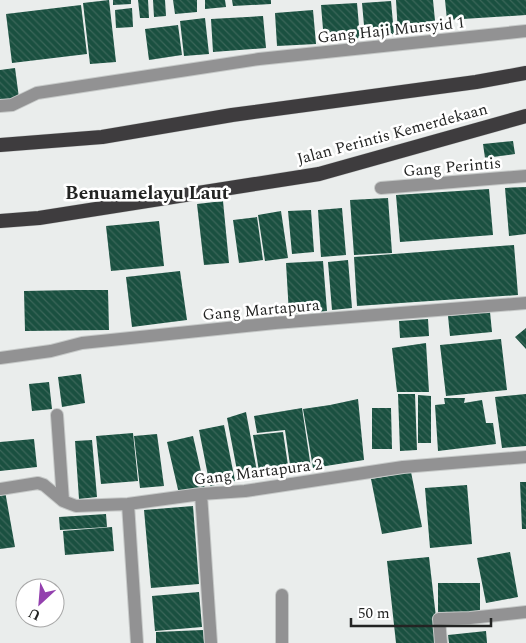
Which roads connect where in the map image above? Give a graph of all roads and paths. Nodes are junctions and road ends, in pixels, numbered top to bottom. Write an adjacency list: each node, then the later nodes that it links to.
1 (526, 31): 3 (street, Gang Haji Mursyid 1)
2 (526, 73): 5 (highway, Jalan Perintis Kemerdekaan)
3 (0, 106)
4 (526, 116): 8 (highway, Jalan Perintis Kemerdekaan)
5 (0, 145)
6 (526, 176): 7 (street, Gang Perintis)
7 (382, 188)
8 (0, 221)
9 (526, 303): 10 (street, Gang Martapura)
10 (0, 358)
11 (57, 415): 15 (street)
12 (526, 457): 14 (street, Gang Martapura 2)
13 (0, 489): 15 (street, Gang Martapura 2)
14 (201, 494): 16 (street, Gang Martapura 2); 20 (street)
15 (64, 501): 16 (street, Gang Martapura 2)
16 (128, 504): 19 (street)
17 (282, 595): 21 (street)
18 (526, 612): 22 (street)
19 (138, 643)
20 (211, 643)
21 (282, 643)
22 (441, 643)

